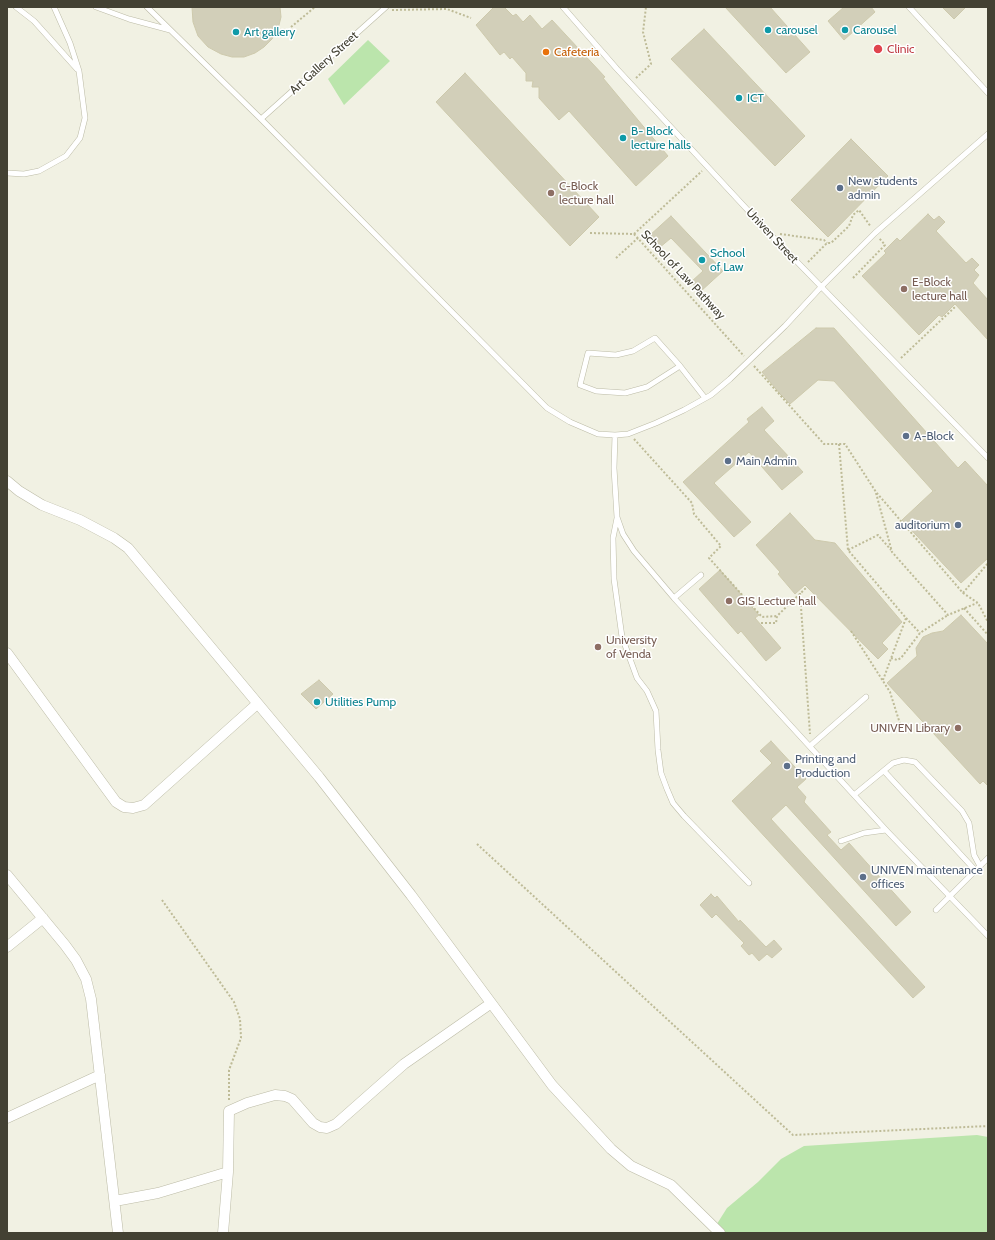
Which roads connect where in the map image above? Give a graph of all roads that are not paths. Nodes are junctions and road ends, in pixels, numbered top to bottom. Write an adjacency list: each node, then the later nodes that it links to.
1 (16, 7): 9 (lane)
2 (54, 7): 9 (lane)
3 (96, 7): 8 (lane)
4 (147, 7): 8 (lane)
5 (563, 7): 14 (lane, Univen Street)
6 (909, 7): 10 (lane)
7 (384, 8): 11 (lane, Art Gallery Street)
8 (171, 30): 11 (lane)
9 (79, 71): 13 (lane)
10 (988, 93)
11 (261, 119): 17 (lane)
12 (988, 134): 14 (lane)
13 (7, 173)
14 (821, 287): 16 (lane); 18 (lane, Univen Street)
15 (680, 366): 15 (lane); 16 (lane)
16 (705, 398): 17 (lane)
17 (615, 435): 20 (lane)
18 (988, 458)
19 (7, 481): 25 (street)
20 (617, 517): 22 (lane); 35 (lane)
21 (701, 575): 22 (lane)
22 (674, 598): 26 (lane)
23 (7, 653): 25 (street)
24 (866, 697): 26 (lane)
25 (257, 704): 41 (street)
26 (810, 746): 28 (lane)
27 (884, 771): 28 (lane); 32 (lane); 33 (lane)
28 (854, 795): 29 (lane)
29 (886, 830): 30 (lane); 36 (lane)
30 (841, 841)
31 (988, 858): 32 (lane)
32 (980, 866): 33 (lane)
33 (975, 870): 36 (lane)
34 (7, 875): 38 (street)
35 (749, 883)
36 (950, 896): 37 (lane); 39 (lane)
37 (936, 910)
38 (43, 918): 40 (street); 42 (street)
39 (988, 936)
40 (7, 948)
41 (490, 1004): 44 (street); 48 (street)
42 (100, 1075): 43 (street); 45 (street)
43 (7, 1118)
44 (228, 1172): 45 (street); 47 (street)
45 (115, 1201): 46 (street)
46 (118, 1233)
47 (223, 1233)
48 (720, 1233)

